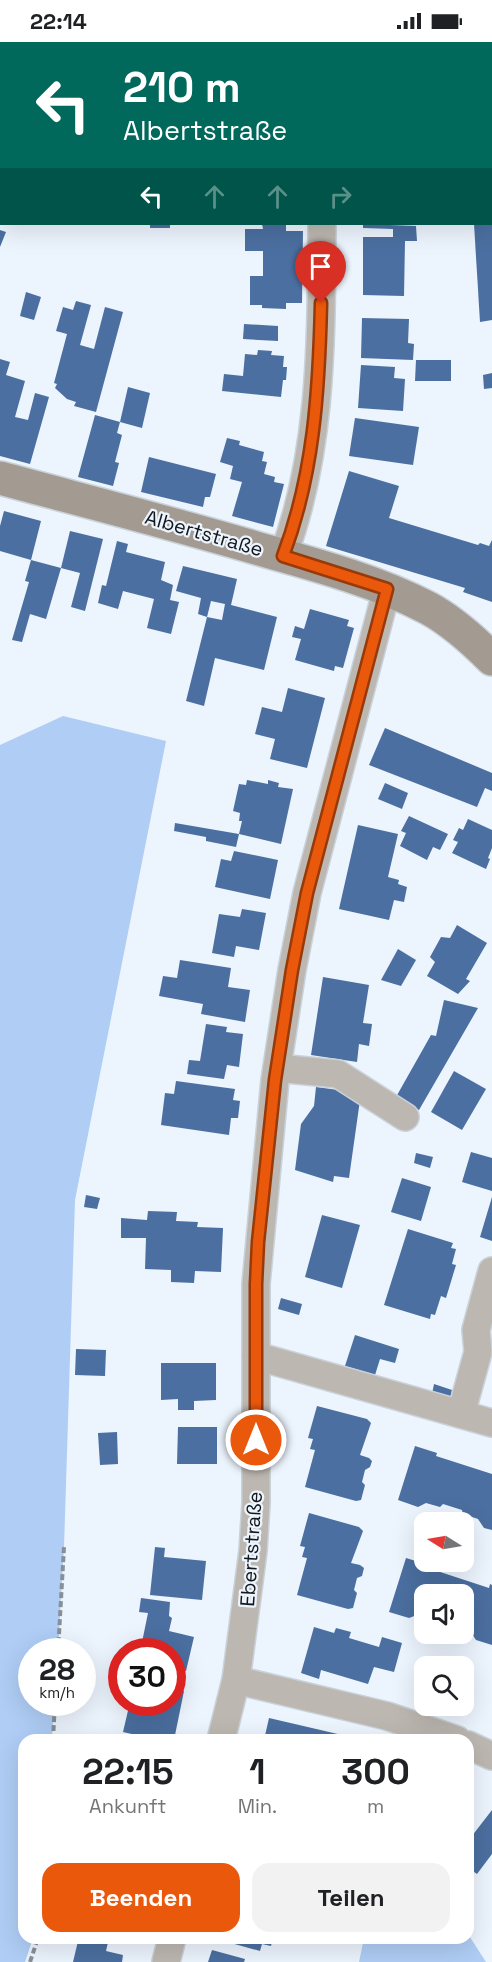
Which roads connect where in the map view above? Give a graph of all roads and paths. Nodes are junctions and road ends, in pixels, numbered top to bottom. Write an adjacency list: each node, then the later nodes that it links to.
1 (322, 225): 3 (street)
2 (0, 478): 3 (street, Albertstraße)
3 (283, 556): 4 (street, Albertstraße)
4 (387, 589): 5 (street, Albertstraße); 6 (street, Ebertstraße)
5 (492, 659)
6 (277, 1068): 7 (street); 9 (street, Ebertstraße)
7 (405, 1117)
8 (492, 1271): 10 (street)
9 (256, 1356): 10 (street); 14 (street, Ebertstraße)
10 (461, 1414): 11 (street)
11 (492, 1423)
12 (64, 1547): 13 (path)
13 (59, 1638)
14 (236, 1680): 17 (street, Ebertstraße); 18 (street)
15 (55, 1716): 16 (path)
16 (53, 1734)
17 (222, 1734)
18 (440, 1734)
19 (474, 1748): 20 (street)
20 (492, 1756)
21 (36, 1944): 23 (path)
22 (170, 1944): 24 (street)
23 (30, 1962)
24 (166, 1962)

